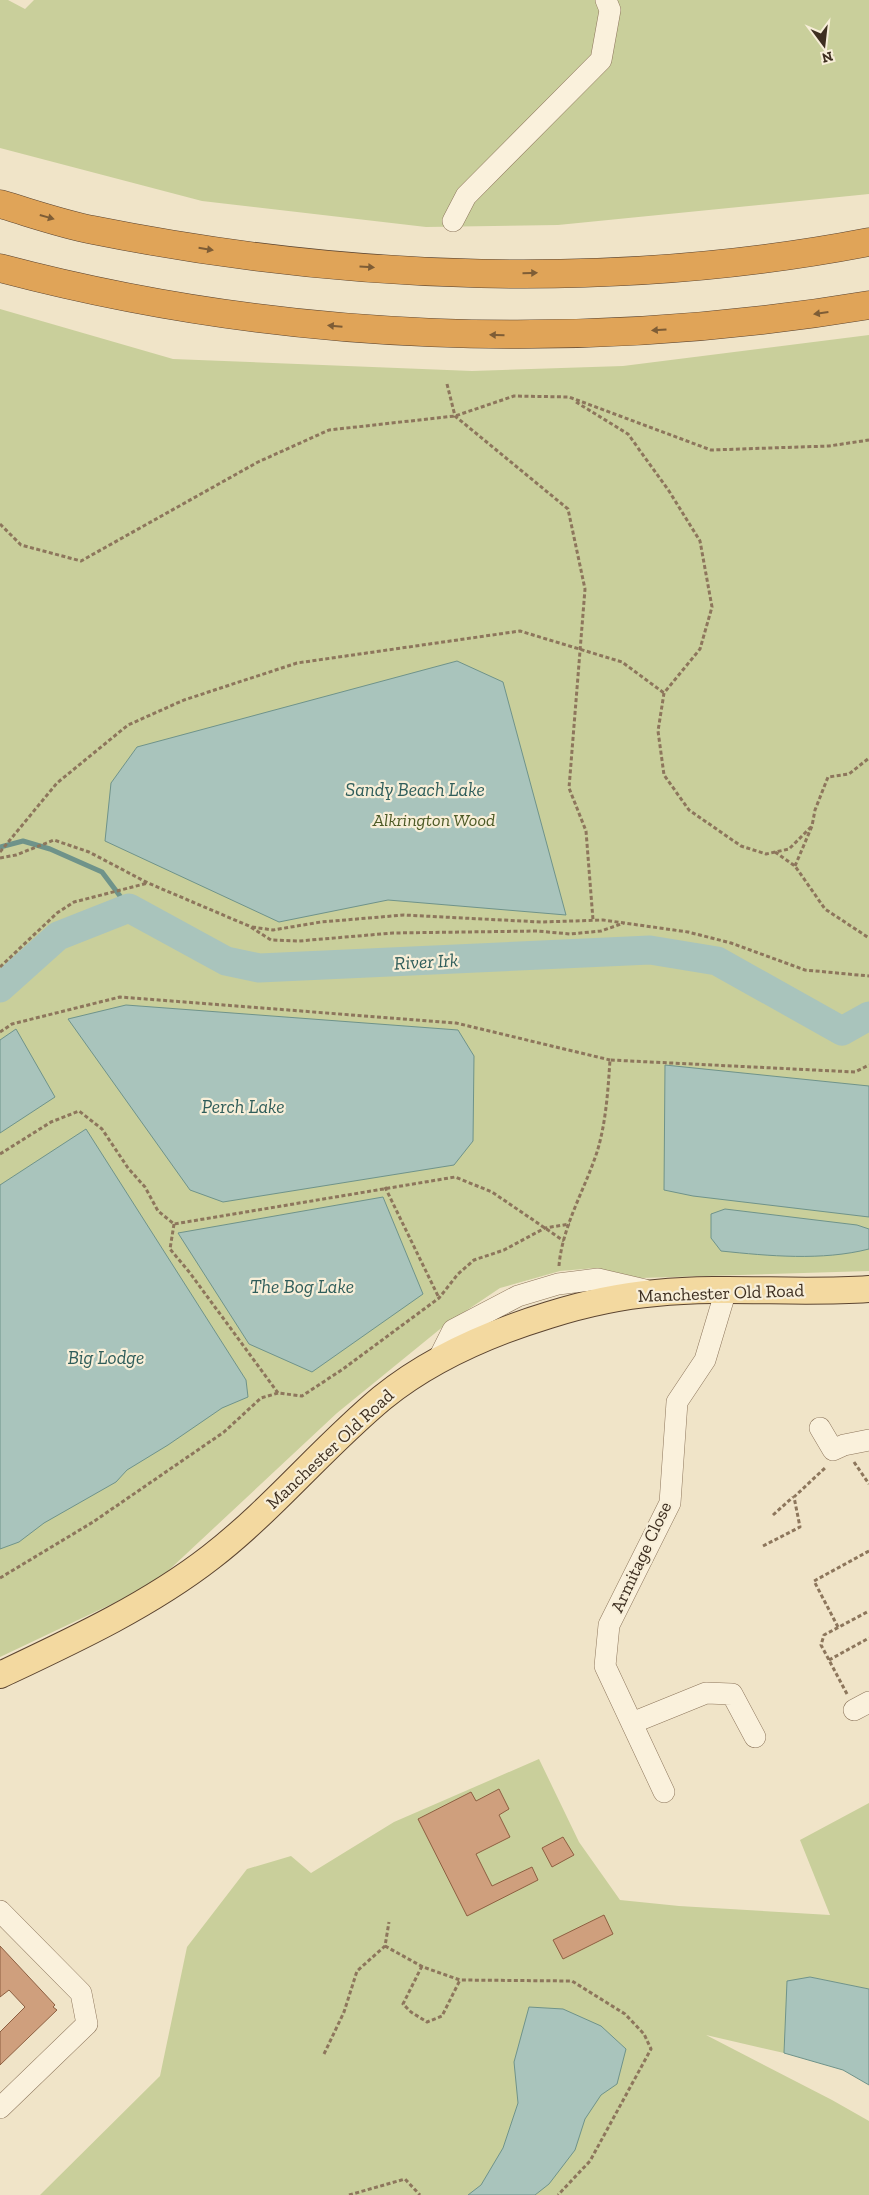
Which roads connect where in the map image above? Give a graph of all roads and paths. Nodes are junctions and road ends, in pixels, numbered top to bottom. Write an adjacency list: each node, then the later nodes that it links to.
1 (606, 0): 3 (street)
2 (0, 204): 4 (highway, one-way to 4)
3 (453, 221)
4 (869, 242)
5 (0, 268): 6 (highway, one-way to 5)
6 (869, 305)
7 (447, 384): 9 (path)
8 (569, 397): 9 (path); 10 (path); 13 (path)
9 (455, 416): 11 (path); 12 (path)
10 (869, 440)
11 (0, 524)
12 (580, 649): 13 (path); 16 (path); 21 (path)
13 (664, 694): 17 (path)
14 (869, 758): 15 (path)
15 (812, 826): 17 (path); 19 (path)
16 (0, 852)
17 (775, 852): 19 (path)
18 (0, 858): 20 (path)
19 (795, 866): 24 (path)
20 (148, 883): 23 (path); 25 (path)
21 (593, 920): 22 (path); 23 (path)
22 (624, 923): 23 (path); 26 (path)
23 (249, 926)
24 (869, 936)
25 (0, 967)
26 (869, 976)
27 (0, 1032): 28 (path)
28 (610, 1060): 29 (path); 33 (path)
29 (869, 1065)
30 (0, 1154): 32 (path)
31 (385, 1187): 32 (path); 34 (path); 40 (path)
32 (174, 1224): 42 (path)
33 (570, 1224): 34 (path); 35 (path)
34 (545, 1228): 35 (path); 40 (path)
35 (564, 1241): 36 (path)
36 (562, 1283): 39 (street); 41 (street)
37 (869, 1289): 38 (main road, Manchester Old Road)
38 (726, 1290): 39 (main road, Manchester Old Road); 59 (street, Armitage Close)
39 (658, 1292): 41 (main road, Manchester Old Road)
40 (439, 1298): 42 (path)
41 (437, 1362): 57 (main road, Manchester Old Road)
42 (278, 1393): 52 (path)
43 (820, 1428): 44 (street)
44 (869, 1440)
45 (853, 1460): 47 (path)
46 (828, 1464): 48 (path)
47 (869, 1484)
48 (794, 1497): 49 (path); 50 (path)
49 (773, 1515)
50 (763, 1546)
51 (869, 1551): 54 (path)
52 (0, 1578)
53 (869, 1610): 54 (path)
54 (838, 1628): 56 (path)
55 (869, 1638): 56 (path)
56 (829, 1660): 58 (path)
57 (0, 1675)
58 (862, 1706)
59 (632, 1723): 60 (street); 61 (street, Armitage Close)
60 (755, 1737)
61 (664, 1792)
62 (0, 1911): 68 (street)
63 (389, 1922): 64 (path)
64 (386, 1946): 65 (path); 67 (path)
65 (422, 1966): 66 (path); 66 (path)
66 (460, 1980): 71 (path)
67 (324, 2054)
68 (0, 2108)
69 (349, 2195): 70 (path)
70 (420, 2195)
71 (558, 2195)

